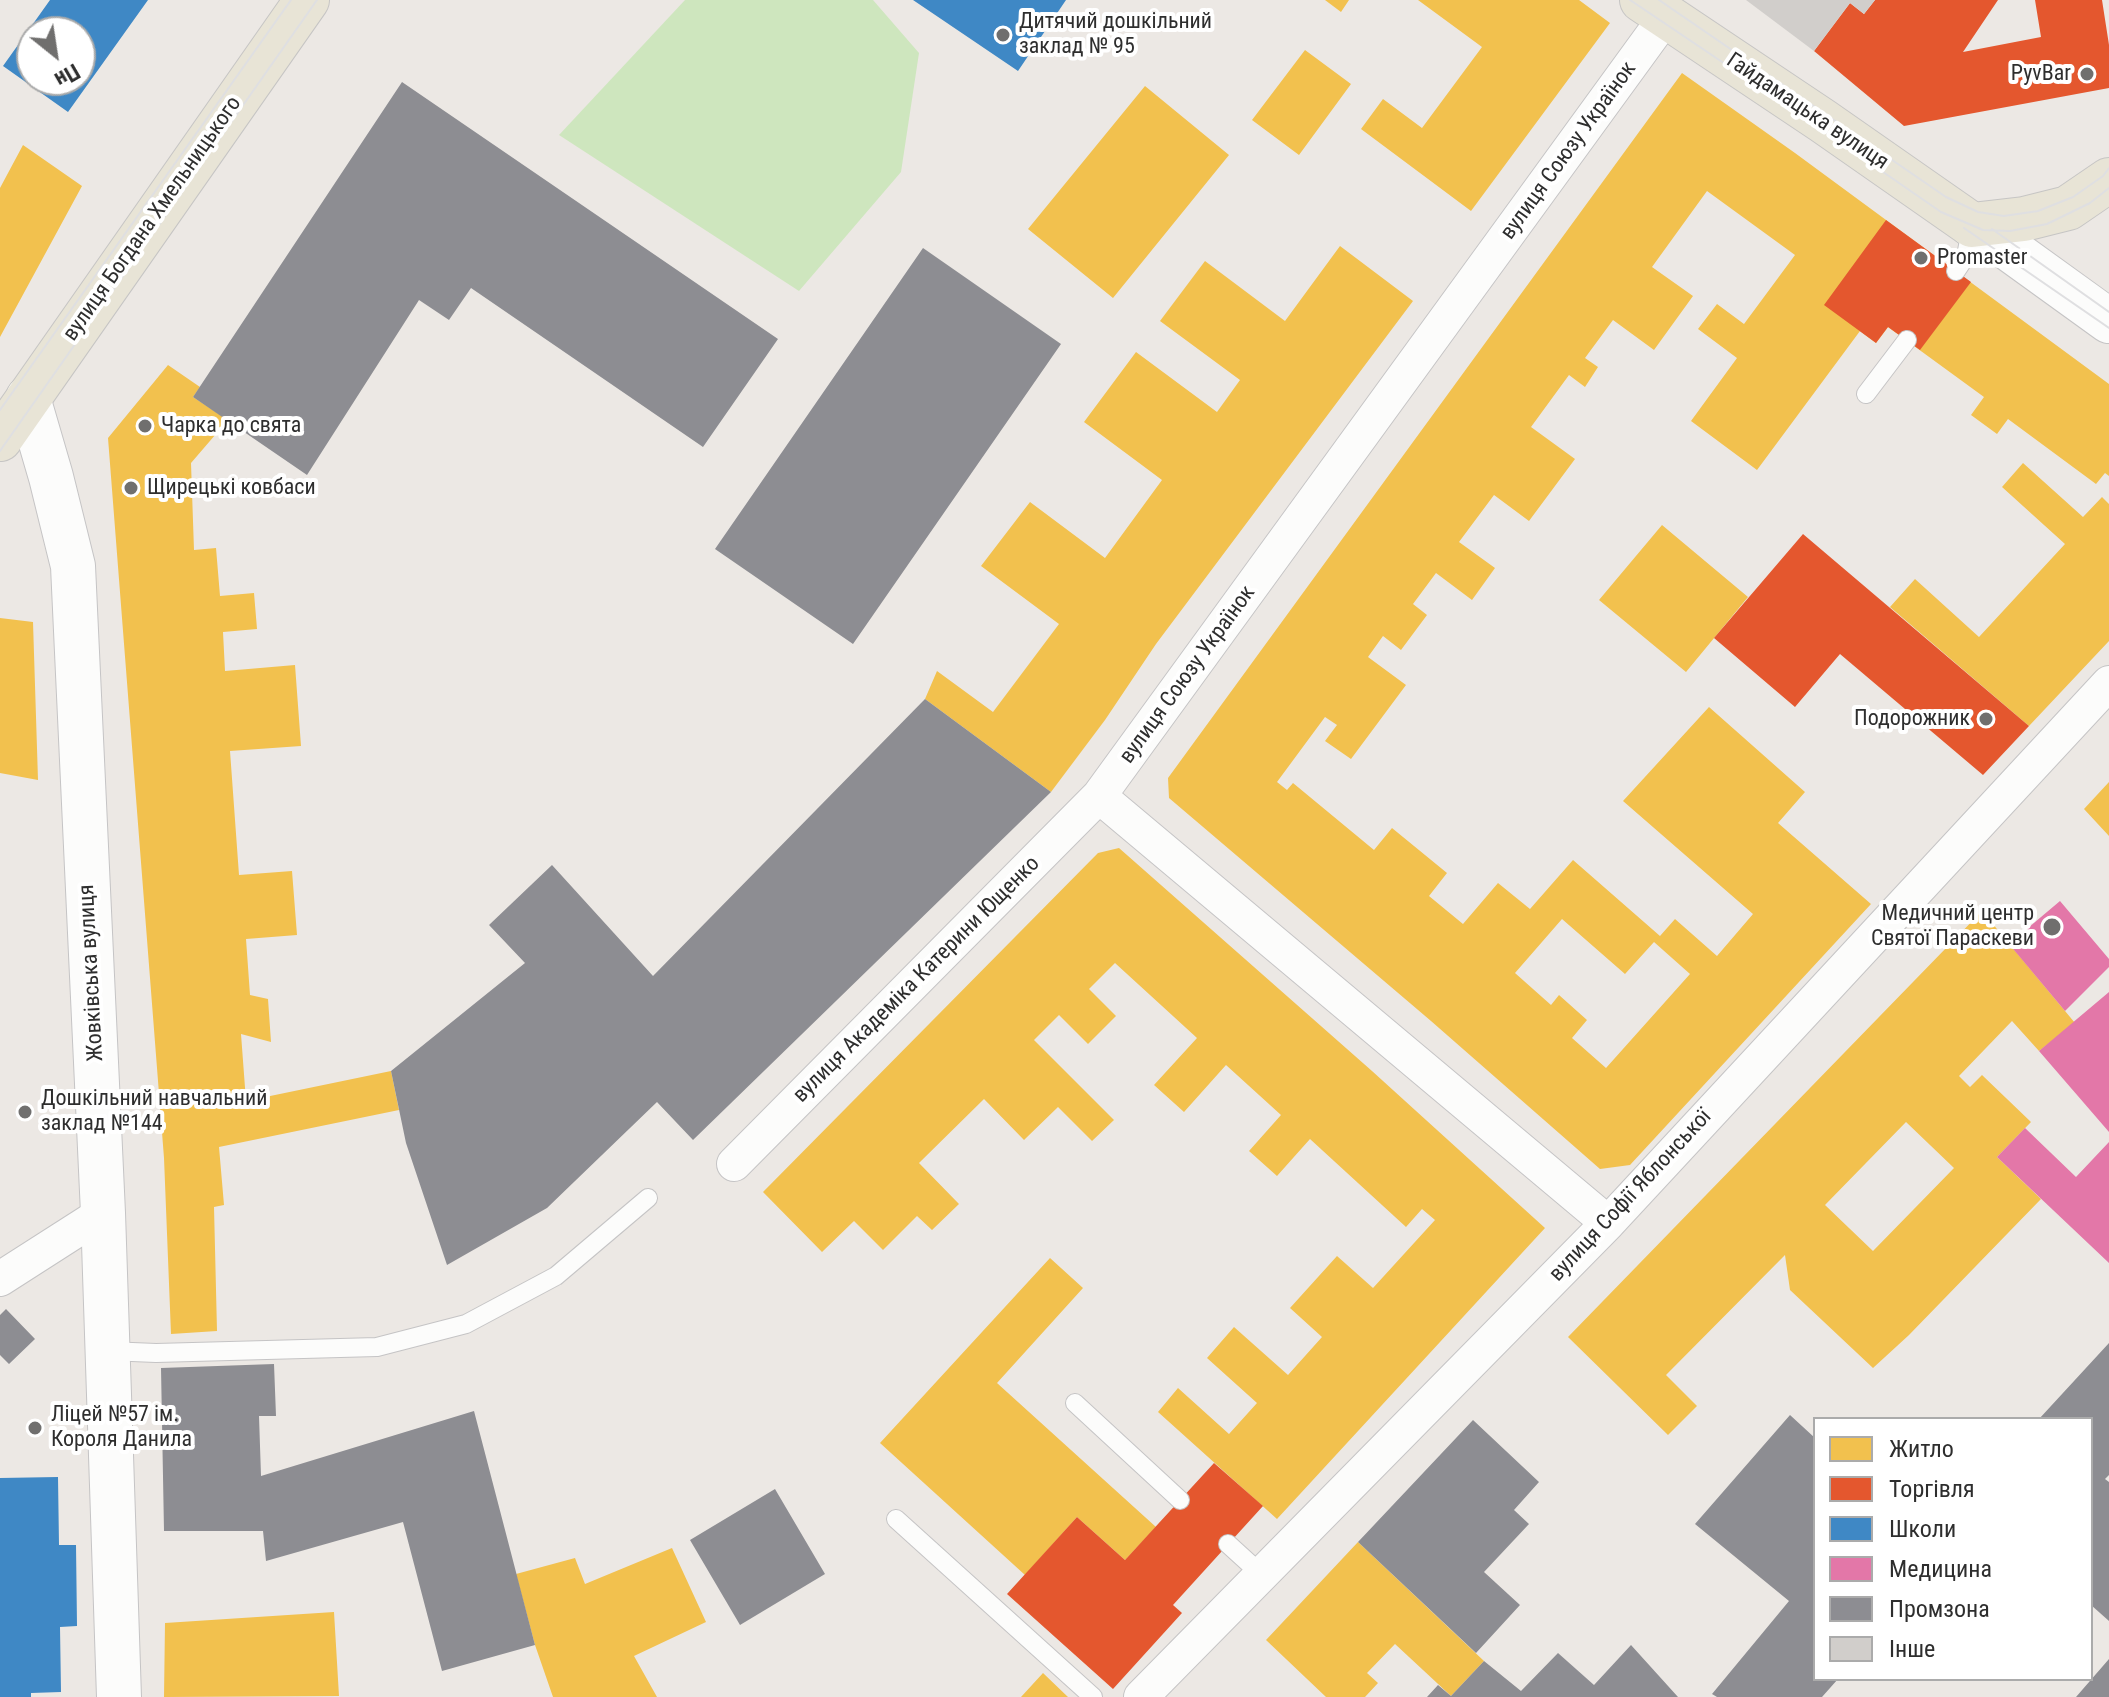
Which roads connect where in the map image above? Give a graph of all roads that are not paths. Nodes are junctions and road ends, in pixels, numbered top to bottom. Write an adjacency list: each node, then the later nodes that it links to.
1 (307, 0): 9 (main road, вулиця Богдана Хмельницького)
2 (1655, 9): 4 (main road, Гайдамацька вулиця); 12 (street, вулиця Союзу Українок)
3 (2109, 180): 4 (main road)
4 (1972, 225): 5 (lane); 6 (street, Гайдамацька вулиця)
5 (1956, 271)
6 (2109, 321)
7 (1907, 340): 8 (lane)
8 (1866, 394)
9 (28, 398): 10 (main road, вулиця Богдана Хмельницького); 15 (street, Жовківська вулиця)
10 (0, 439)
11 (2109, 683): 16 (street, вулиця Софії Яблонської)
12 (1099, 796): 13 (street, вулиця Академіка Катерини Ющенко); 16 (street)
13 (734, 1164)
14 (648, 1198): 18 (lane)
15 (103, 1213): 17 (street); 18 (street, Жовківська вулиця)
16 (1608, 1223): 23 (street, вулиця Софії Яблонської)
17 (0, 1279)
18 (108, 1351): 24 (street, Жовківська вулиця)
19 (1075, 1403): 20 (lane)
20 (1180, 1500)
21 (896, 1519): 25 (lane)
22 (1228, 1544): 23 (lane)
23 (1262, 1575): 26 (street, вулиця Софії Яблонської)
24 (119, 1697)
25 (1093, 1697)
26 (1141, 1697)

